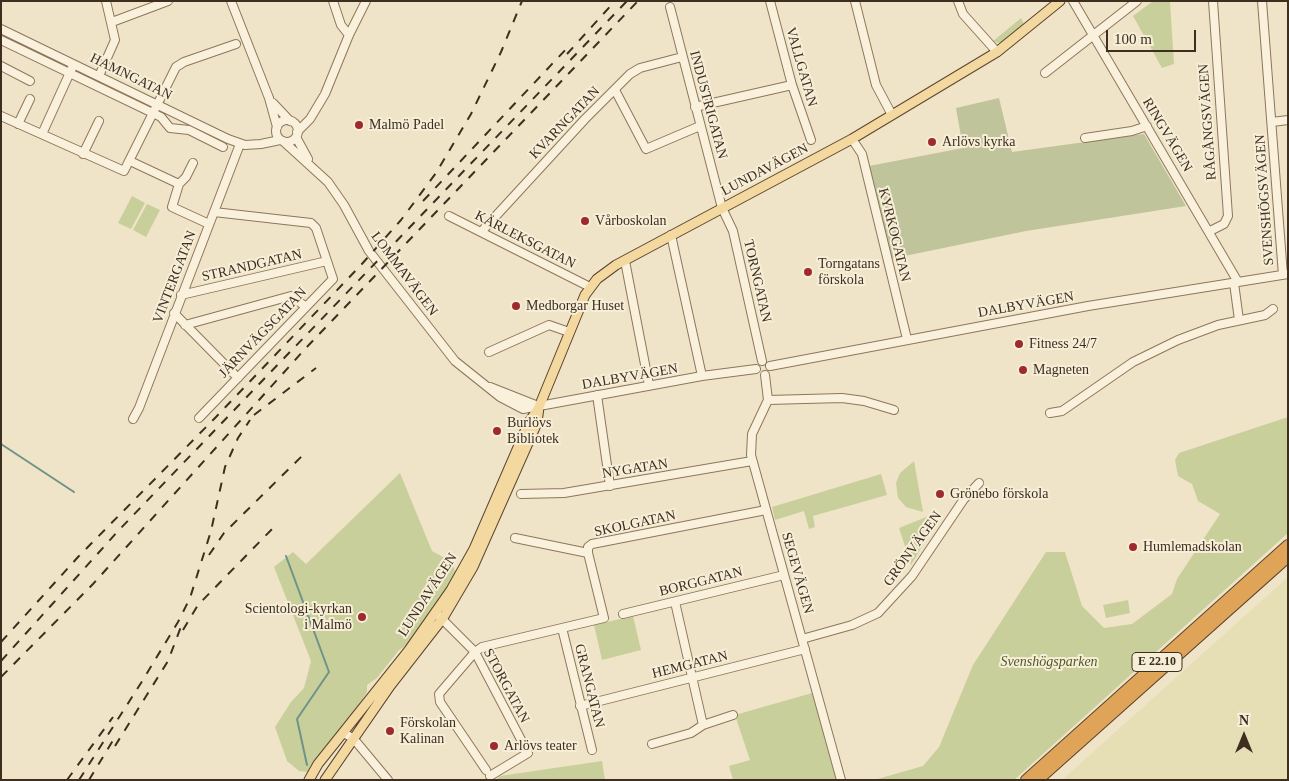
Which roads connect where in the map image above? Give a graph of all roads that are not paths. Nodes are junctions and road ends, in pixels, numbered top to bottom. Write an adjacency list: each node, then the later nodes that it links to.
1 (106, 1): 15 (street)
2 (168, 1): 15 (street)
3 (231, 1): 31 (street, LOMMAVÄGEN)
4 (333, 1): 17 (street)
5 (366, 1): 17 (street)
6 (770, 1): 29 (street, VALLGATAN)
7 (855, 1): 37 (street)
8 (958, 1): 21 (street)
9 (1060, 1): 21 (main road, LUNDAVÄGEN)
10 (1073, 1): 18 (street, RINGVÄGEN)
11 (1137, 1): 18 (street)
12 (1213, 1): 66 (street, RÅGÅNGSVÄGEN)
13 (1262, 1): 42 (street, SVENSHÖGSVÄGEN)
14 (670, 7): 22 (street, INDUSTRIGATAN)
15 (112, 22): 27 (street)
16 (1, 30): 23 (street, HAMNGATAN)
17 (349, 35): 36 (street)
18 (1093, 35): 26 (street); 45 (street, RINGVÄGEN)
19 (1, 40): 25 (street)
20 (236, 44): 33 (street)
21 (998, 52): 37 (main road, LUNDAVÄGEN)
22 (682, 57): 30 (street, KVARNGATAN); 34 (street, INDUSTRIGATAN)
23 (74, 64): 25 (street); 27 (street, HAMNGATAN)
24 (1, 66): 28 (street)
25 (70, 72): 35 (street); 47 (street)
26 (1045, 73)
27 (99, 76): 33 (street, HAMNGATAN)
28 (30, 81)
29 (792, 85): 34 (street); 52 (street, VALLGATAN)
30 (615, 90): 44 (street); 65 (street, KVARNGATAN)
31 (269, 98): 41 (street, LOMMAVÄGEN); 46 (street, LOMMAVÄGEN)
32 (30, 99): 43 (street)
33 (157, 104): 35 (street); 53 (street, HAMNGATAN)
34 (695, 107): 44 (street, INDUSTRIGATAN)
35 (153, 113): 55 (street); 57 (street)
36 (314, 113): 41 (street); 48 (street)
37 (892, 115): 49 (main road, LUNDAVÄGEN)
38 (1, 116): 43 (street)
39 (1288, 120): 42 (street, SVENSHÖGSVÄGEN)
40 (99, 121): 56 (street)
41 (290, 121): 46 (street); 48 (street, LOMMAVÄGEN)
42 (1272, 122): 70 (street, SVENSHÖGSVÄGEN)
43 (18, 124): 47 (street)
44 (700, 126): 61 (street, INDUSTRIGATAN)
45 (1147, 126): 50 (street); 66 (street, RINGVÄGEN)
46 (277, 127): 51 (street, LOMMAVÄGEN); 54 (street, HAMNGATAN)
47 (42, 134): 56 (street)
48 (297, 134): 51 (street); 59 (street, LOMMAVÄGEN)
49 (852, 138): 61 (main road, LUNDAVÄGEN); 80 (street, KYRKOGATAN)
50 (1085, 138)
51 (281, 140): 54 (street, HAMNGATAN); 59 (street, LOMMAVÄGEN)
52 (811, 140)
53 (240, 144): 54 (street, HAMNGATAN); 62 (street, VINTERGATAN)
54 (250, 144)
55 (223, 147)
56 (83, 154): 57 (street)
57 (130, 160): 60 (street)
58 (192, 163): 60 (street)
59 (313, 167): 91 (street, LOMMAVÄGEN)
60 (179, 184): 64 (street)
61 (722, 208): 67 (main road, LUNDAVÄGEN); 82 (street, TORNGATAN)
62 (214, 212): 64 (street, VINTERGATAN); 69 (street)
63 (449, 216): 65 (street, KÄRLEKSGATAN)
64 (209, 224): 73 (street, VINTERGATAN)
65 (482, 231): 72 (street, KÄRLEKSGATAN)
66 (1210, 231): 71 (street, RINGVÄGEN)
67 (671, 235): 68 (main road, LUNDAVÄGEN); 86 (street)
68 (625, 261): 72 (main road, LUNDAVÄGEN); 88 (street)
69 (328, 262): 73 (street, STRANDGATAN); 74 (street, JÄRNVÄGSGATAN)
70 (1285, 274): 71 (street, DALBYVÄGEN)
71 (1236, 282): 77 (street); 80 (street, DALBYVÄGEN)
72 (590, 287): 79 (main road, LUNDAVÄGEN)
73 (181, 295): 76 (street, VINTERGATAN)
74 (305, 306): 78 (street); 87 (street, JÄRNVÄGSGATAN)
75 (1274, 309): 77 (street)
76 (174, 313): 78 (street); 95 (street, VINTERGATAN)
77 (1239, 320): 93 (street)
78 (185, 325): 87 (street)
79 (569, 332): 81 (street); 91 (main road, LUNDAVÄGEN)
80 (907, 339): 83 (street, DALBYVÄGEN)
81 (489, 352)
82 (762, 361): 83 (street); 84 (street)
83 (770, 366): 85 (street)
84 (756, 369): 85 (street); 86 (street, DALBYVÄGEN)
85 (765, 375): 90 (street)
86 (702, 376): 88 (street, DALBYVÄGEN)
87 (238, 378): 94 (street, JÄRNVÄGSGATAN)
88 (649, 386): 89 (street, DALBYVÄGEN)
89 (596, 395): 91 (street, DALBYVÄGEN); 98 (street)
90 (768, 400): 92 (street); 96 (street, SEGEVÄGEN)
91 (539, 407): 108 (main road, LUNDAVÄGEN)
92 (894, 410)
93 (1050, 413)
94 (199, 418)
95 (133, 419)
96 (752, 461): 98 (street, NYGATAN); 100 (street, SEGEVÄGEN)
97 (979, 483): 110 (street, GRÖNVÄGEN)
98 (610, 486): 99 (street, NYGATAN)
99 (521, 494)
100 (766, 510): 103 (street, SKOLGATAN); 105 (street, SEGEVÄGEN)
101 (515, 538): 103 (street, SKOLGATAN)
102 (1288, 545): 125 (highway, E 22.10)
103 (588, 553): 109 (street)
104 (1288, 557): 126 (highway, E 22.10)
105 (784, 575): 106 (street, BORGGATAN); 110 (street, SEGEVÄGEN)
106 (675, 602): 107 (street, BORGGATAN); 113 (street)
107 (623, 614)
108 (439, 616): 112 (street, STORGATAN); 117 (main road, LUNDAVÄGEN); 118 (main road, LUNDAVÄGEN)
109 (562, 628): 112 (street); 114 (street, GRANGATAN)
110 (802, 639): 111 (street, SEGEVÄGEN)
111 (805, 649): 113 (street, HEMGATAN); 124 (street, SEGEVÄGEN)
112 (475, 652): 112 (street, STORGATAN)
113 (692, 677): 114 (street, HEMGATAN); 116 (street)
114 (580, 706): 120 (street, GRANGATAN)
115 (733, 715): 116 (street)
116 (703, 725): 119 (street)
117 (343, 733): 118 (street); 122 (main road, LUNDAVÄGEN)
118 (353, 738): 121 (street); 123 (main road, LUNDAVÄGEN)
119 (652, 744)
120 (592, 750)
121 (384, 778)
122 (309, 780)
123 (325, 780)
124 (842, 780)
125 (1026, 780)
126 (1038, 780)

